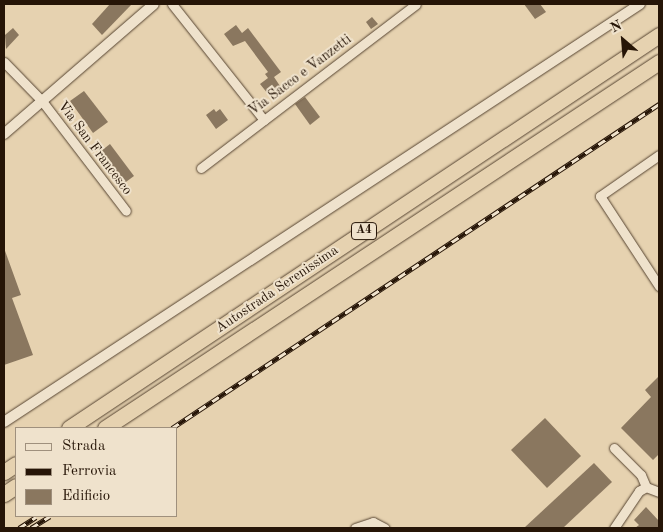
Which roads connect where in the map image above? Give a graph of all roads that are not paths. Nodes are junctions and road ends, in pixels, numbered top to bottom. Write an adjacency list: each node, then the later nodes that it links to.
1 (154, 4): 8 (street)
2 (172, 4): 9 (street)
3 (416, 4): 9 (street, Via Sacco e Vanzetti)
4 (640, 4): 15 (street)
5 (659, 35): 16 (highway, Autostrada Serenissima / A4)
6 (4, 62): 8 (street, Via San Francesco)
7 (659, 62): 17 (highway, Autostrada Serenissima / A4)
8 (42, 101): 10 (street); 13 (street, Via San Francesco)
9 (264, 120): 12 (street, Via Sacco e Vanzetti)
10 (4, 134)
11 (659, 154): 14 (street)
12 (201, 168)
13 (126, 211)
14 (659, 286)
15 (4, 422)
16 (71, 427)
17 (107, 427)
18 (614, 448): 22 (street)
19 (15, 465): 20 (highway)
20 (4, 472)
21 (15, 487): 24 (highway)
22 (646, 487): 23 (street); 27 (street)
23 (659, 492)
24 (4, 494)
25 (355, 528): 26 (street)
26 (385, 528)
27 (614, 528)

